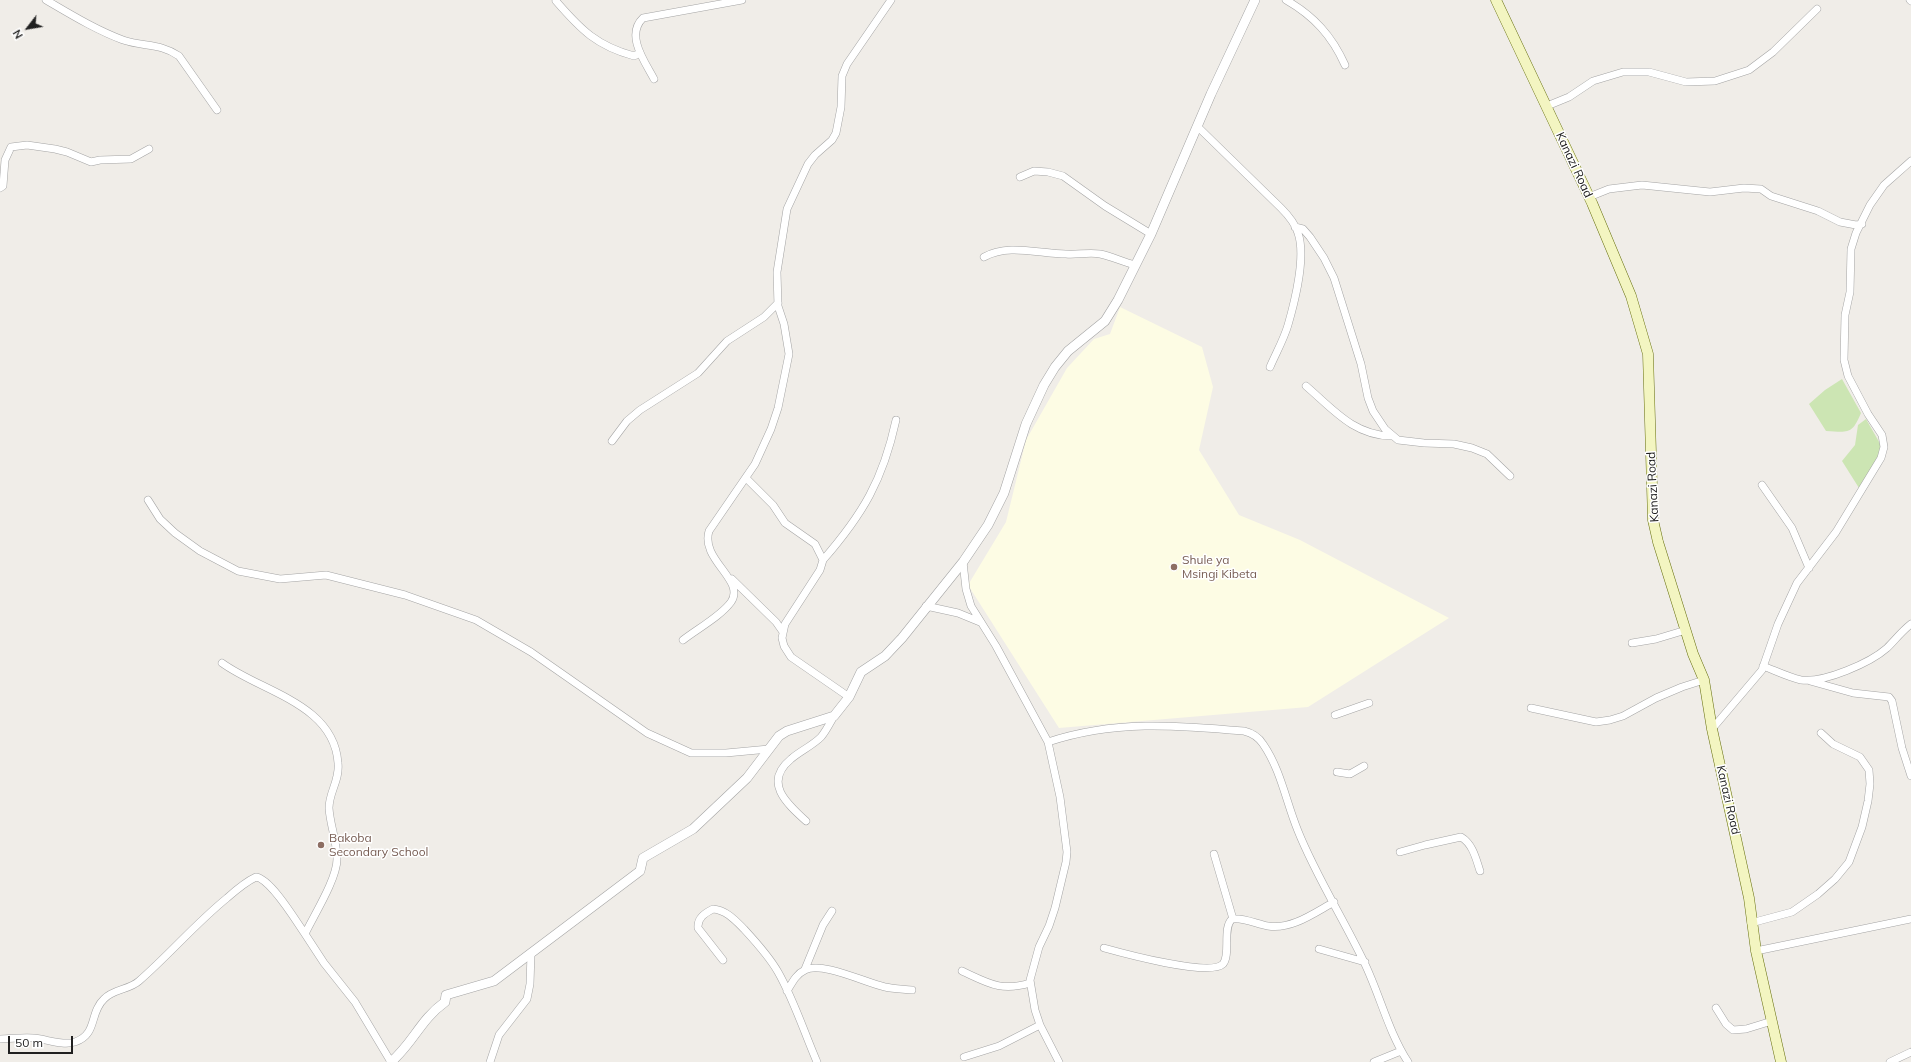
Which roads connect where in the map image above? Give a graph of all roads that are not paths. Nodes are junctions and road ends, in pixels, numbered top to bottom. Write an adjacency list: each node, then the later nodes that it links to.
1 (46, 0): 13 (street)
2 (742, 0): 9 (street)
3 (891, 0): 25 (street)
4 (1255, 0): 14 (street)
5 (1286, 0): 10 (street)
6 (1496, 0): 12 (main road, Kanazi Road)
7 (556, 1): 9 (street)
8 (1816, 9): 12 (street)
9 (640, 53): 11 (street)
10 (1345, 65)
11 (654, 79)
12 (1547, 106): 19 (main road, Kanazi Road)
13 (217, 110)
14 (1198, 127): 21 (street); 22 (street)
15 (149, 149): 18 (street)
16 (1911, 160): 20 (street)
17 (1020, 177): 22 (street)
18 (0, 188)
19 (1589, 197): 20 (street); 42 (main road, Kanazi Road)
20 (1862, 224): 37 (street)
21 (1295, 226): 26 (street); 29 (street)
22 (1150, 234): 24 (street)
23 (984, 257): 24 (street)
24 (1135, 265): 36 (street)
25 (778, 303): 30 (street); 32 (street)
26 (1270, 368)
27 (1306, 386): 29 (street)
28 (896, 420): 35 (street)
29 (1391, 436): 31 (street)
30 (612, 441)
31 (1510, 476)
32 (746, 478): 35 (street); 38 (street)
33 (1762, 485): 37 (street)
34 (148, 500): 58 (street)
35 (822, 560): 43 (street)
36 (963, 562): 39 (street); 40 (street)
37 (1809, 568): 47 (street)
38 (726, 574): 43 (street); 44 (street)
39 (926, 606): 40 (street); 50 (street)
40 (980, 622): 57 (street)
41 (1911, 624): 49 (street)
42 (1686, 630): 45 (street); 48 (main road, Kanazi Road)
43 (783, 632): 50 (street)
44 (683, 640)
45 (1632, 643)
46 (222, 664): 71 (street)
47 (1763, 666): 49 (street); 55 (street)
48 (1704, 680): 52 (street); 55 (main road, Kanazi Road)
49 (1809, 680): 61 (street)
50 (849, 697): 54 (street)
51 (1369, 703): 53 (street)
52 (1531, 708)
53 (1335, 715)
54 (834, 716): 58 (street); 62 (street)
55 (1712, 729): 70 (main road, Kanazi Road)
56 (1820, 733): 70 (street)
57 (1048, 742): 66 (street); 80 (street)
58 (769, 748): 75 (street)
59 (1364, 766): 60 (street)
60 (1337, 772)
61 (1911, 776)
62 (806, 821)
63 (1400, 852): 65 (street)
64 (1214, 854): 68 (street)
65 (1480, 871)
66 (1334, 902): 68 (street); 77 (street)
67 (832, 911): 78 (street)
68 (1233, 919): 72 (street)
69 (1911, 919): 74 (street)
70 (1751, 923): 74 (main road, Kanazi Road)
71 (305, 934): 86 (street); 90 (street)
72 (1104, 948)
73 (1319, 949): 77 (street)
74 (1756, 951): 84 (main road, Kanazi Road)
75 (531, 953): 90 (street); 91 (street)
76 (723, 960): 82 (street)
77 (1365, 962): 87 (street)
78 (805, 969): 81 (street); 82 (street)
79 (962, 971): 80 (street)
80 (1030, 983): 85 (street)
81 (912, 990)
82 (787, 991): 92 (street)
83 (1716, 1008): 84 (street)
84 (1772, 1021): 96 (main road, Kanazi Road)
85 (1040, 1025): 89 (street); 93 (street)
86 (0, 1039)
87 (1401, 1051): 94 (street); 95 (street)
88 (1911, 1052): 97 (street)
89 (964, 1057)
90 (391, 1062)
91 (490, 1062)
92 (817, 1062)
93 (1059, 1062)
94 (1374, 1062)
95 (1408, 1062)
96 (1781, 1062)
97 (1890, 1062)

